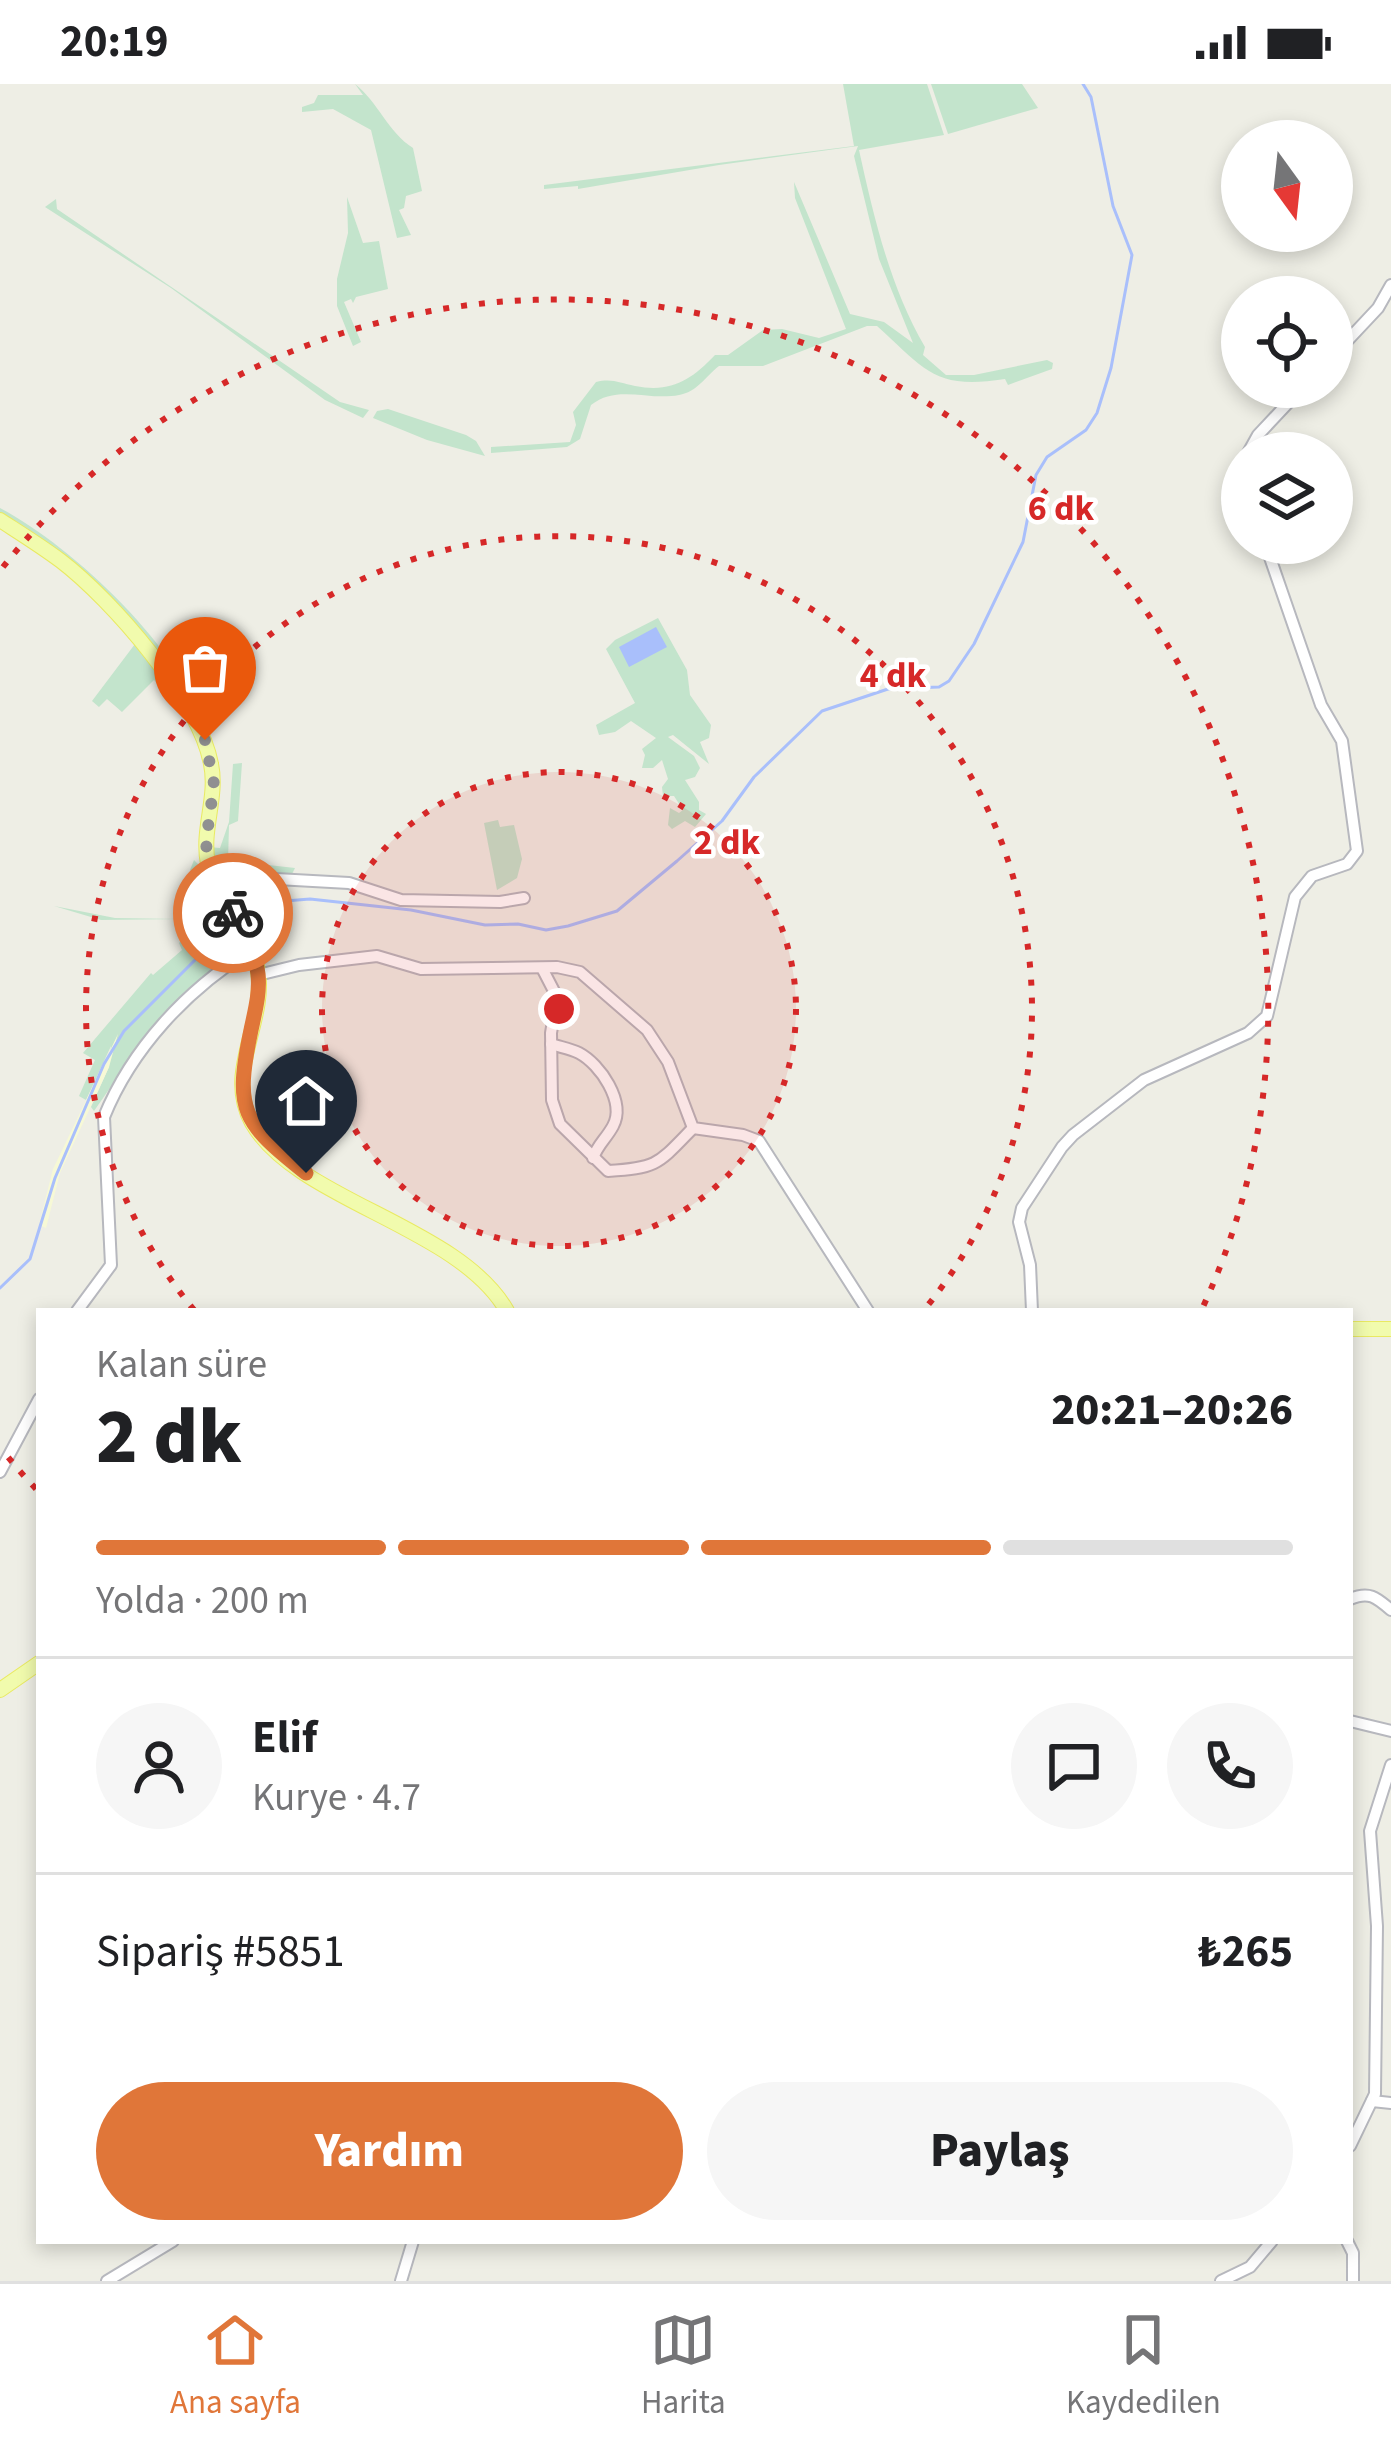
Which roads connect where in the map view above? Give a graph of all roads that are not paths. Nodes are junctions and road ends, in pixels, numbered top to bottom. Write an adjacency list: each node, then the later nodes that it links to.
1 (1391, 285): 2 (street)
2 (1353, 334)
3 (1283, 408): 4 (street)
4 (1261, 432)
5 (0, 520): 7 (main road)
6 (1271, 564): 18 (street)
7 (209, 867): 8 (street); 9 (main road)
8 (524, 898)
9 (246, 943): 11 (main road); 15 (street)
10 (542, 968): 11 (street); 12 (street); 13 (street)
11 (258, 975): 16 (main road)
12 (551, 1044): 14 (street); 14 (street)
13 (693, 1128): 14 (street); 17 (street)
14 (593, 1158)
15 (79, 1308)
16 (504, 1308)
17 (866, 1308)
18 (1031, 1308)
19 (1353, 1329): 20 (main road)
20 (1391, 1329)
21 (36, 1405): 22 (street)
22 (0, 1472)
23 (1353, 1598): 24 (street)
24 (1391, 1610)
25 (36, 1665): 26 (main road)
26 (0, 1690)
27 (1353, 1722): 28 (street)
28 (1390, 1730)
29 (1391, 1765): 30 (street)
30 (1372, 2101): 31 (street); 32 (street)
31 (1391, 2103)
32 (1353, 2140)
33 (168, 2244): 37 (street)
34 (412, 2244): 38 (street)
35 (1269, 2244): 39 (street)
36 (1348, 2244): 40 (street)
37 (107, 2281)
38 (401, 2281)
39 (1220, 2281)
40 (1353, 2281)

